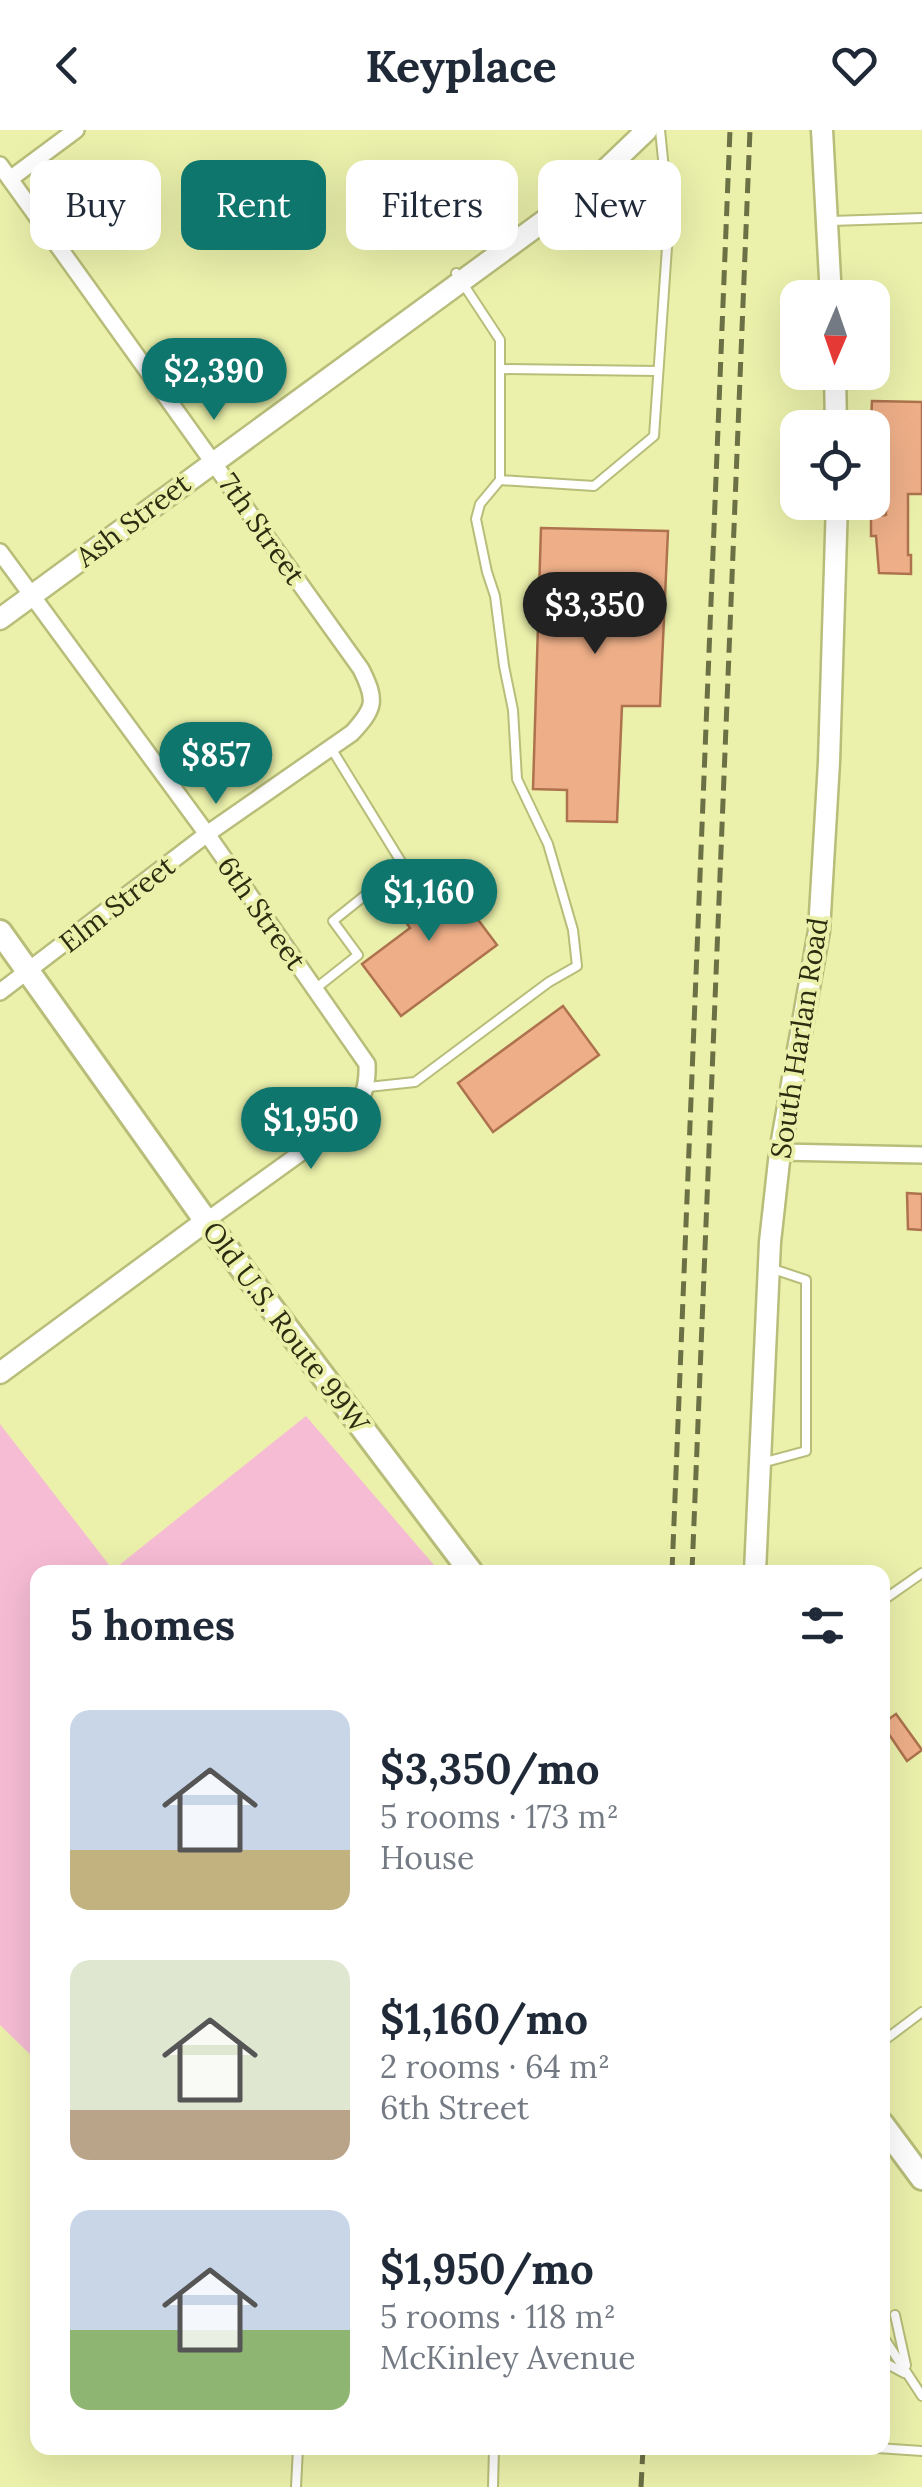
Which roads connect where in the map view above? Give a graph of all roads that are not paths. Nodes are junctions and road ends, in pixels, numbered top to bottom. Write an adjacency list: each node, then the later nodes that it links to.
1 (76, 130): 6 (street)
2 (633, 130): 9 (street, Ash Street)
3 (647, 130): 9 (street, Ash Street)
4 (660, 130): 12 (lane)
5 (822, 130): 8 (street)
6 (5, 172): 13 (street, 7th Street)
7 (922, 218): 8 (lane)
8 (826, 221): 10 (street)
9 (458, 277): 11 (lane); 13 (street, Ash Street)
10 (830, 280)
11 (500, 369): 12 (lane); 14 (lane)
12 (658, 371): 14 (lane)
13 (211, 457): 17 (street, Ash Street); 20 (street, 7th Street)
14 (500, 480): 27 (lane)
15 (836, 520): 28 (street, South Harlan Road)
16 (0, 552): 17 (street, 6th Street)
17 (29, 592): 18 (street, Ash Street); 19 (street, Ash Street); 22 (street, 6th Street)
18 (0, 608)
19 (0, 619)
20 (372, 704): 21 (street, Elm Street)
21 (331, 748): 22 (street, Elm Street); 25 (lane)
22 (207, 834): 24 (street, Elm Street); 25 (street, 6th Street)
23 (0, 932): 24 (main road, Old U.S. Route 99W)
24 (28, 973): 26 (street, Elm Street); 30 (main road, Old U.S. Route 99W)
25 (315, 989): 27 (street, 6th Street)
26 (0, 992)
27 (368, 1086): 30 (street)
28 (780, 1152): 29 (street); 31 (street, South Harlan Road)
29 (922, 1155)
30 (206, 1221): 32 (street); 34 (main road, Old U.S. Route 99W)
31 (768, 1268): 33 (street, South Harlan Road); 33 (lane)
32 (0, 1374)
33 (760, 1463): 35 (street, South Harlan Road)
34 (466, 1565)
35 (755, 1565)
36 (922, 1574): 37 (lane)
37 (890, 1596)
38 (922, 2012): 39 (lane)
39 (890, 2036)
40 (890, 2135): 41 (main road)
41 (922, 2178)
42 (895, 2315): 45 (lane)
43 (890, 2347): 45 (lane)
44 (890, 2365): 45 (lane)
45 (908, 2375): 46 (lane)
46 (922, 2396)
47 (890, 2449): 48 (lane)
48 (922, 2451)
49 (298, 2455): 51 (lane)
50 (494, 2455): 52 (lane)
51 (296, 2487)
52 (492, 2487)

